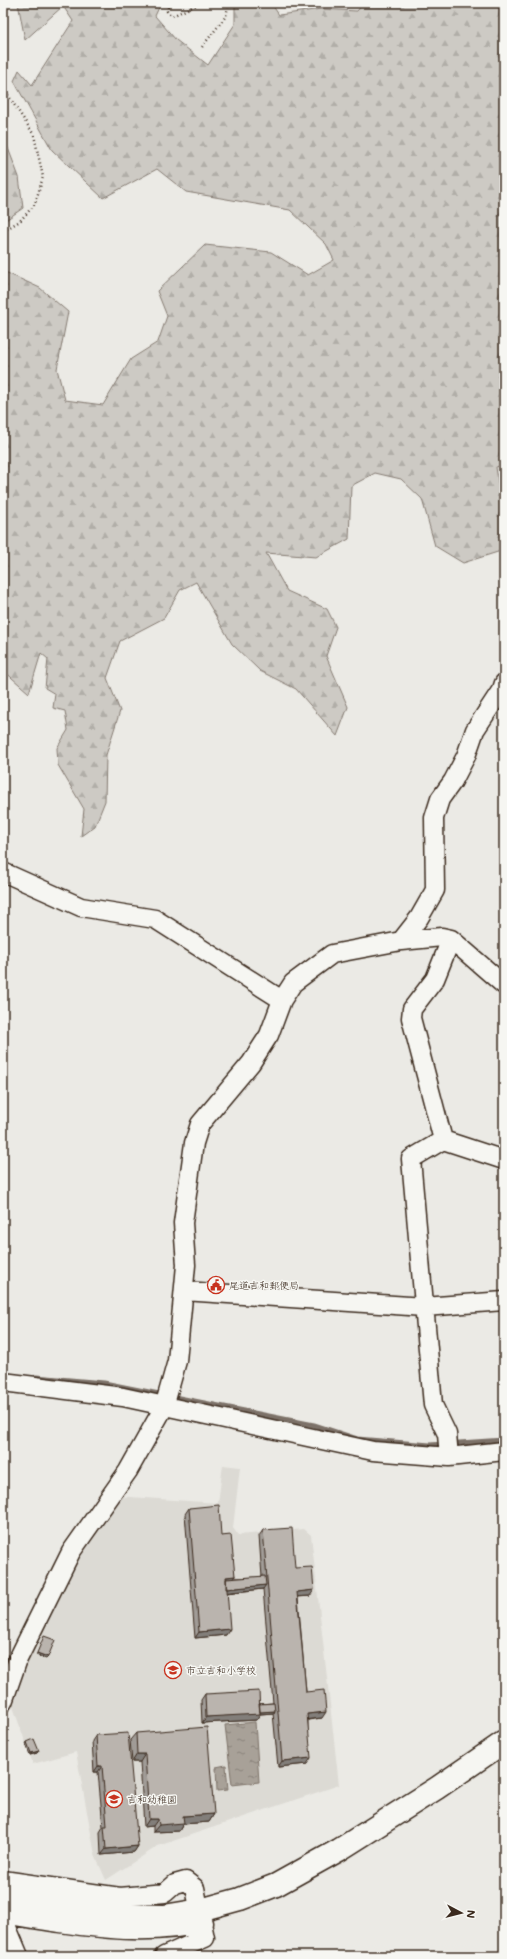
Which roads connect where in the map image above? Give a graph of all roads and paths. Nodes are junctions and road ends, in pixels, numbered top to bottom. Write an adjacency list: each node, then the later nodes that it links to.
1 (169, 3): 2 (path)
2 (201, 3)
3 (229, 3): 5 (path)
4 (3, 43): 6 (path)
5 (202, 47)
6 (3, 231)
7 (504, 683): 10 (street)
8 (3, 872): 12 (street)
9 (451, 939): 10 (street); 11 (street); 13 (street)
10 (401, 941): 12 (street)
11 (504, 985)
12 (282, 1000): 15 (street)
13 (443, 1140): 14 (street); 17 (street)
14 (504, 1160)
15 (184, 1291): 17 (street); 19 (street)
16 (504, 1301): 17 (street)
17 (424, 1308): 21 (street)
18 (3, 1382): 19 (street)
19 (164, 1407): 21 (street); 22 (street)
20 (504, 1451): 21 (street)
21 (448, 1457)
22 (3, 1702)
23 (502, 1739): 27 (street)
24 (3, 1880): 27 (street)
25 (3, 1898): 27 (street)
26 (3, 1913): 27 (street)
27 (202, 1917): 30 (street)
28 (3, 1918): 29 (street)
29 (19, 1956)
30 (164, 1956)

